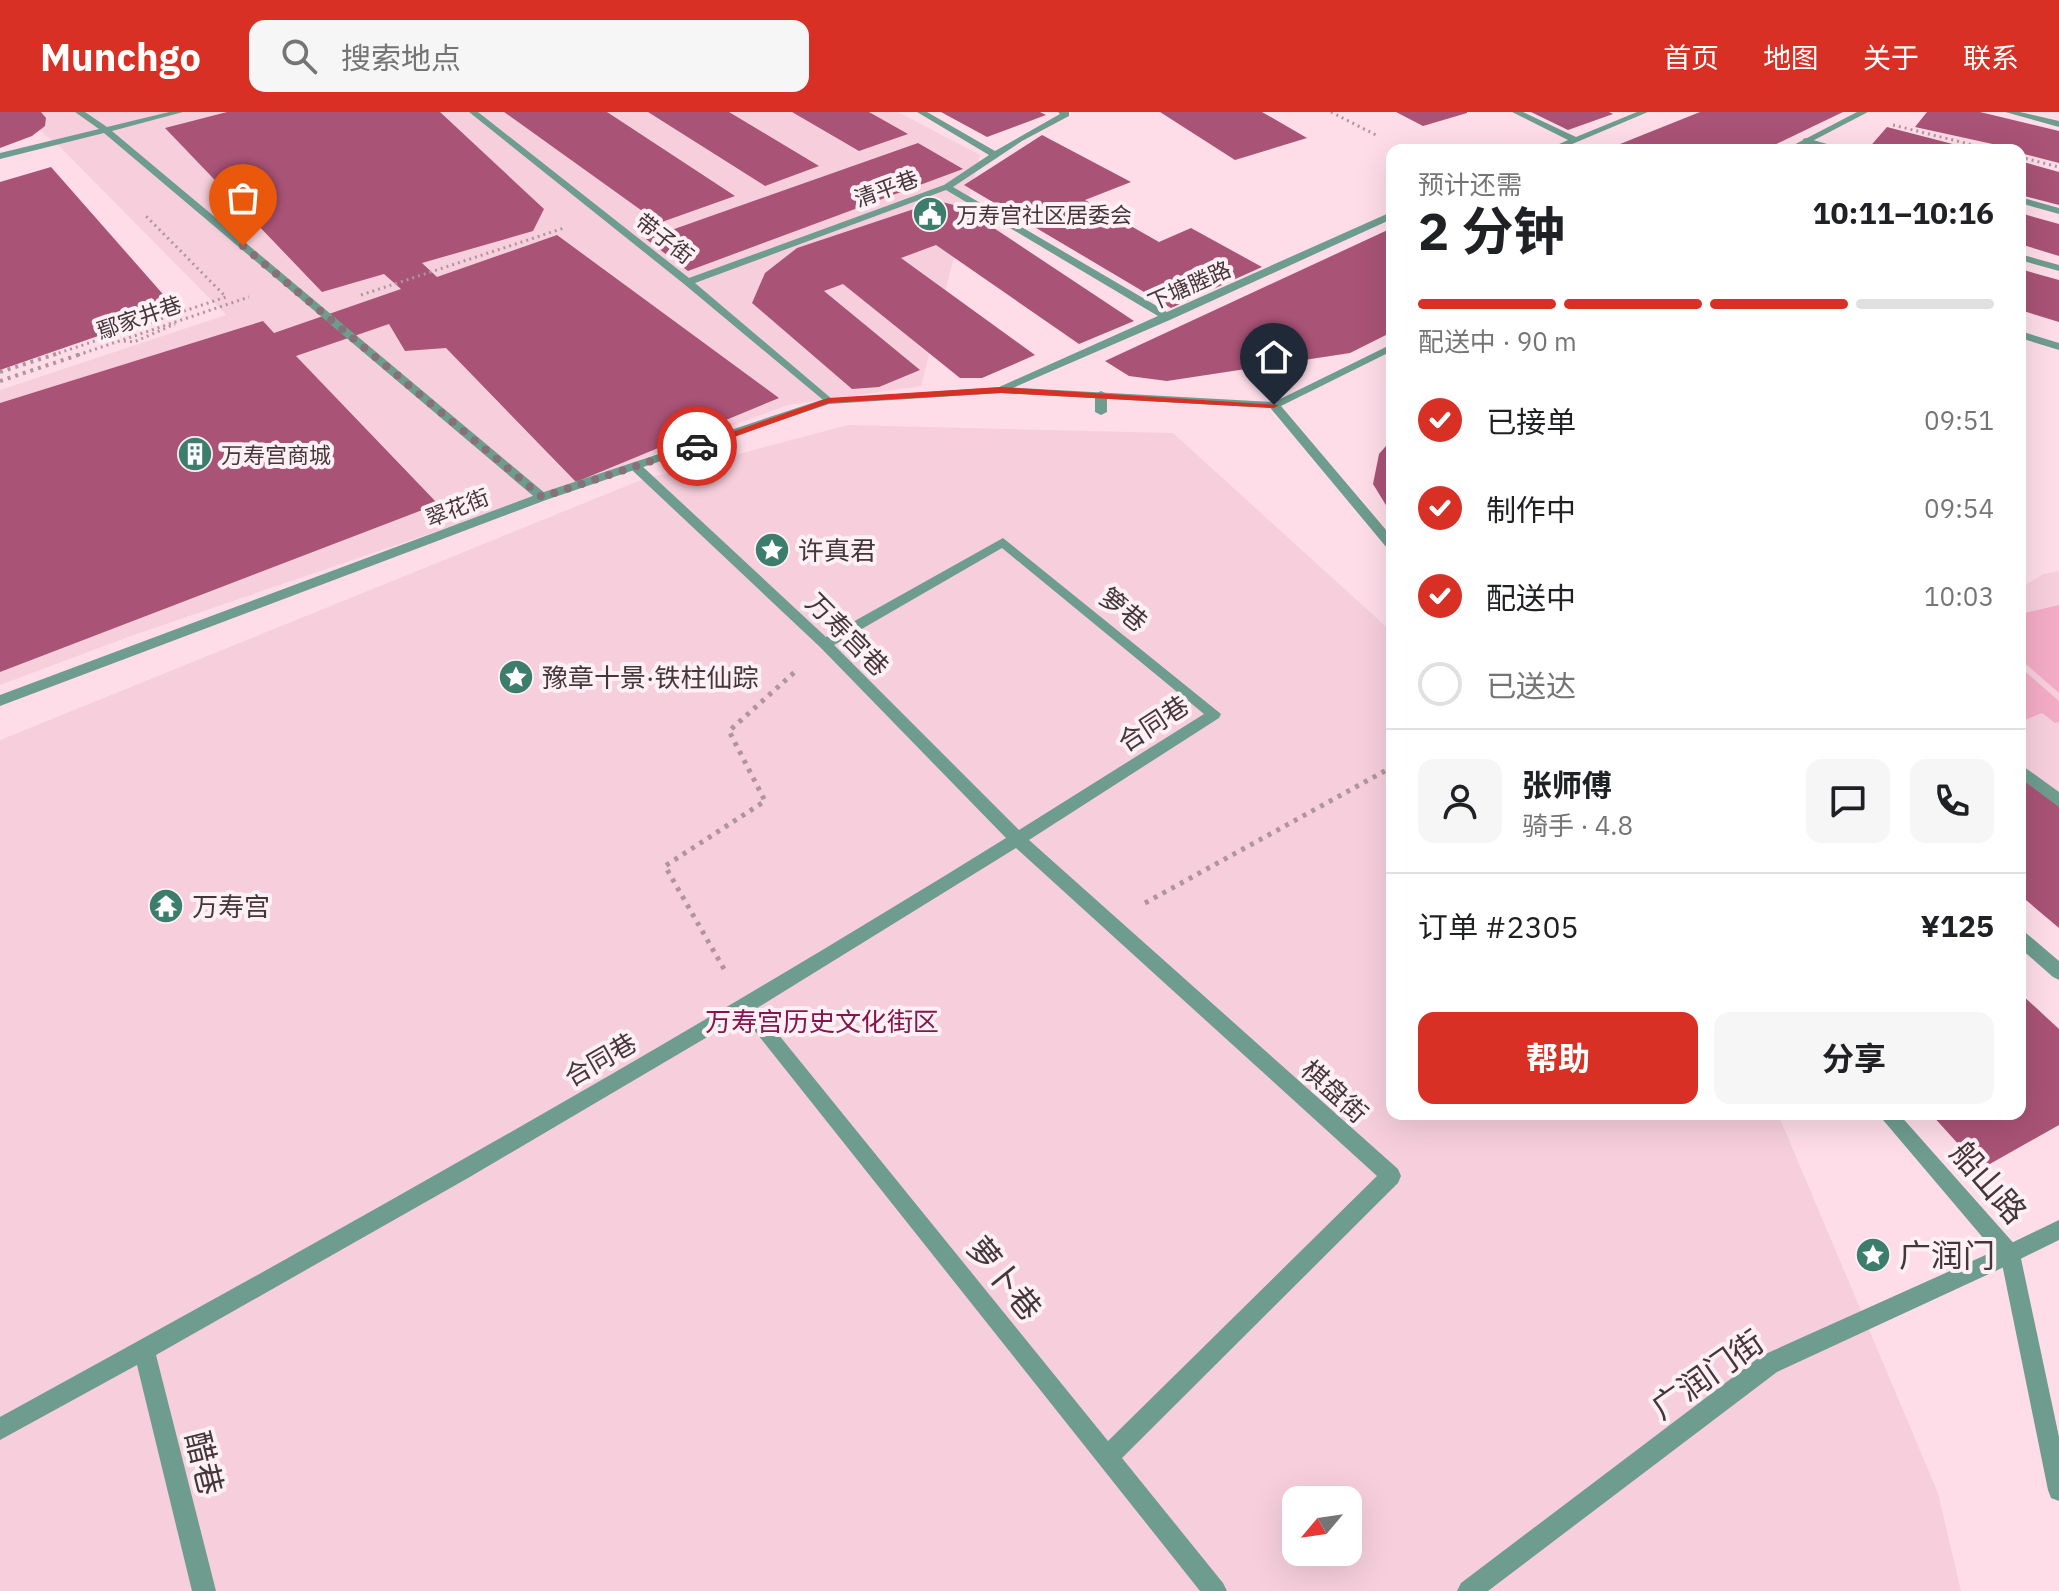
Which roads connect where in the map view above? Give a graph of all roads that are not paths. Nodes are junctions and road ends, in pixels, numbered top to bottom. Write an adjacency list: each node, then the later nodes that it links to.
1 (79, 112): 11 (street)
2 (179, 112): 11 (street)
3 (473, 112): 25 (street, 带子街)
4 (921, 112): 17 (street)
5 (1062, 112): 17 (street)
6 (1516, 112): 12 (street)
7 (1644, 112): 12 (street)
8 (2009, 112): 10 (street)
9 (1861, 114): 13 (street)
10 (2059, 124)
11 (106, 130): 18 (street); 36 (street)
12 (1576, 140): 14 (street)
13 (1806, 141): 15 (street); 16 (street)
14 (1566, 144)
15 (1800, 144)
16 (1817, 144)
17 (996, 155): 19 (street)
18 (0, 156)
19 (947, 187): 25 (street, 清平巷); 26 (street, 清平巷)
20 (2026, 202): 21 (street)
21 (2059, 211)
22 (1386, 218): 26 (street, 下塘塍路)
23 (2026, 259): 24 (street)
24 (2059, 268)
25 (688, 282): 32 (street, 带子街)
26 (1168, 317): 30 (street, 下塘塍路)
27 (2026, 336): 28 (street)
28 (2059, 347)
29 (1386, 350): 33 (street)
30 (1001, 390): 31 (street, 翠花街); 32 (street, 翠花街)
31 (1101, 394): 33 (street, 翠花街); 34 (street)
32 (828, 401): 35 (street, 翠花街)
33 (1274, 405): 37 (street)
34 (1101, 412)
35 (637, 468): 36 (street, 翠花街); 38 (street, 万寿宫巷)
36 (542, 497): 39 (street, 翠花街)
37 (1386, 538)
38 (825, 644): 40 (street, 箩巷); 43 (street, 万寿宫巷)
39 (0, 701)
40 (1214, 714): 43 (street, 合同巷)
41 (2026, 775): 42 (street)
42 (2059, 801)
43 (1019, 841): 46 (street, 合同巷); 52 (street, 棋盘街)
44 (2026, 943): 45 (street)
45 (2059, 972)
46 (745, 1006): 50 (street, 合同巷); 52 (street, 萝卜巷)
47 (1892, 1120): 49 (street, 船山路)
48 (2059, 1230): 49 (street, 广润门街)
49 (2010, 1254): 53 (street, 船山路); 56 (street, 广润门街)
50 (144, 1350): 51 (street, 合同巷); 54 (street, 醋巷)
51 (0, 1429)
52 (1108, 1457): 55 (street, 萝卜巷)
53 (2059, 1490)
54 (204, 1591)
55 (1215, 1591)
56 (1469, 1591)

